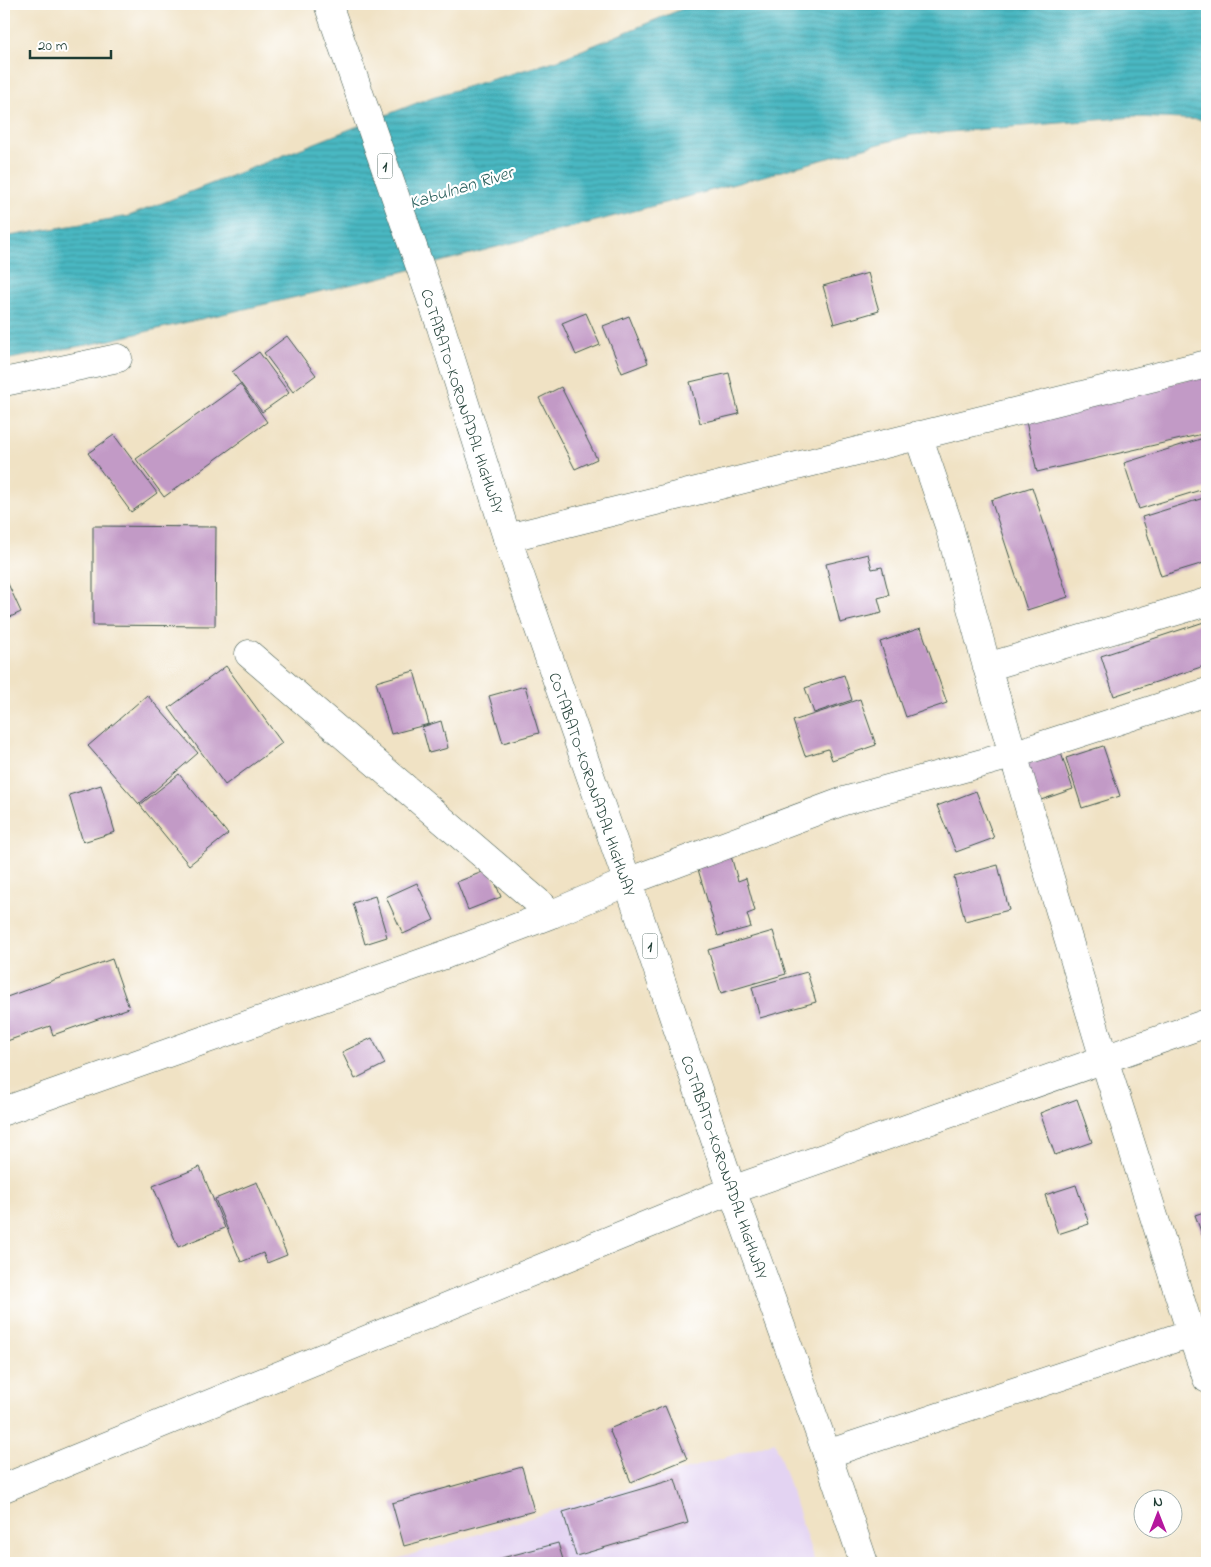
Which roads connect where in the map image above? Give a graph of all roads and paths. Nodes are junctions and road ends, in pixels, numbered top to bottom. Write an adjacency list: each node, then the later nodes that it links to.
1 (328, 4): 6 (main road, COTABATO-KORONADAL HIGHWAY / 1)
2 (118, 358): 4 (main road)
3 (1207, 364): 5 (main road)
4 (4, 382)
5 (918, 435): 6 (main road); 9 (main road)
6 (507, 538): 12 (main road, COTABATO-KORONADAL HIGHWAY / 1)
7 (1207, 602): 9 (main road)
8 (249, 654): 13 (main road)
9 (987, 666): 11 (main road)
10 (1207, 692): 11 (main road)
11 (1015, 754): 12 (main road); 15 (main road)
12 (627, 882): 13 (main road); 17 (main road, COTABATO-KORONADAL HIGHWAY / 1)
13 (552, 914): 16 (main road)
14 (1207, 1022): 15 (main road)
15 (1104, 1059): 17 (main road); 18 (main road)
16 (4, 1110)
17 (732, 1190): 20 (main road, COTABATO-KORONADAL HIGHWAY / 1); 21 (main road)
18 (1191, 1333): 19 (main road); 20 (main road)
19 (1207, 1379)
20 (827, 1454): 22 (main road, COTABATO-KORONADAL HIGHWAY / 1)
21 (4, 1488)
22 (864, 1563)

